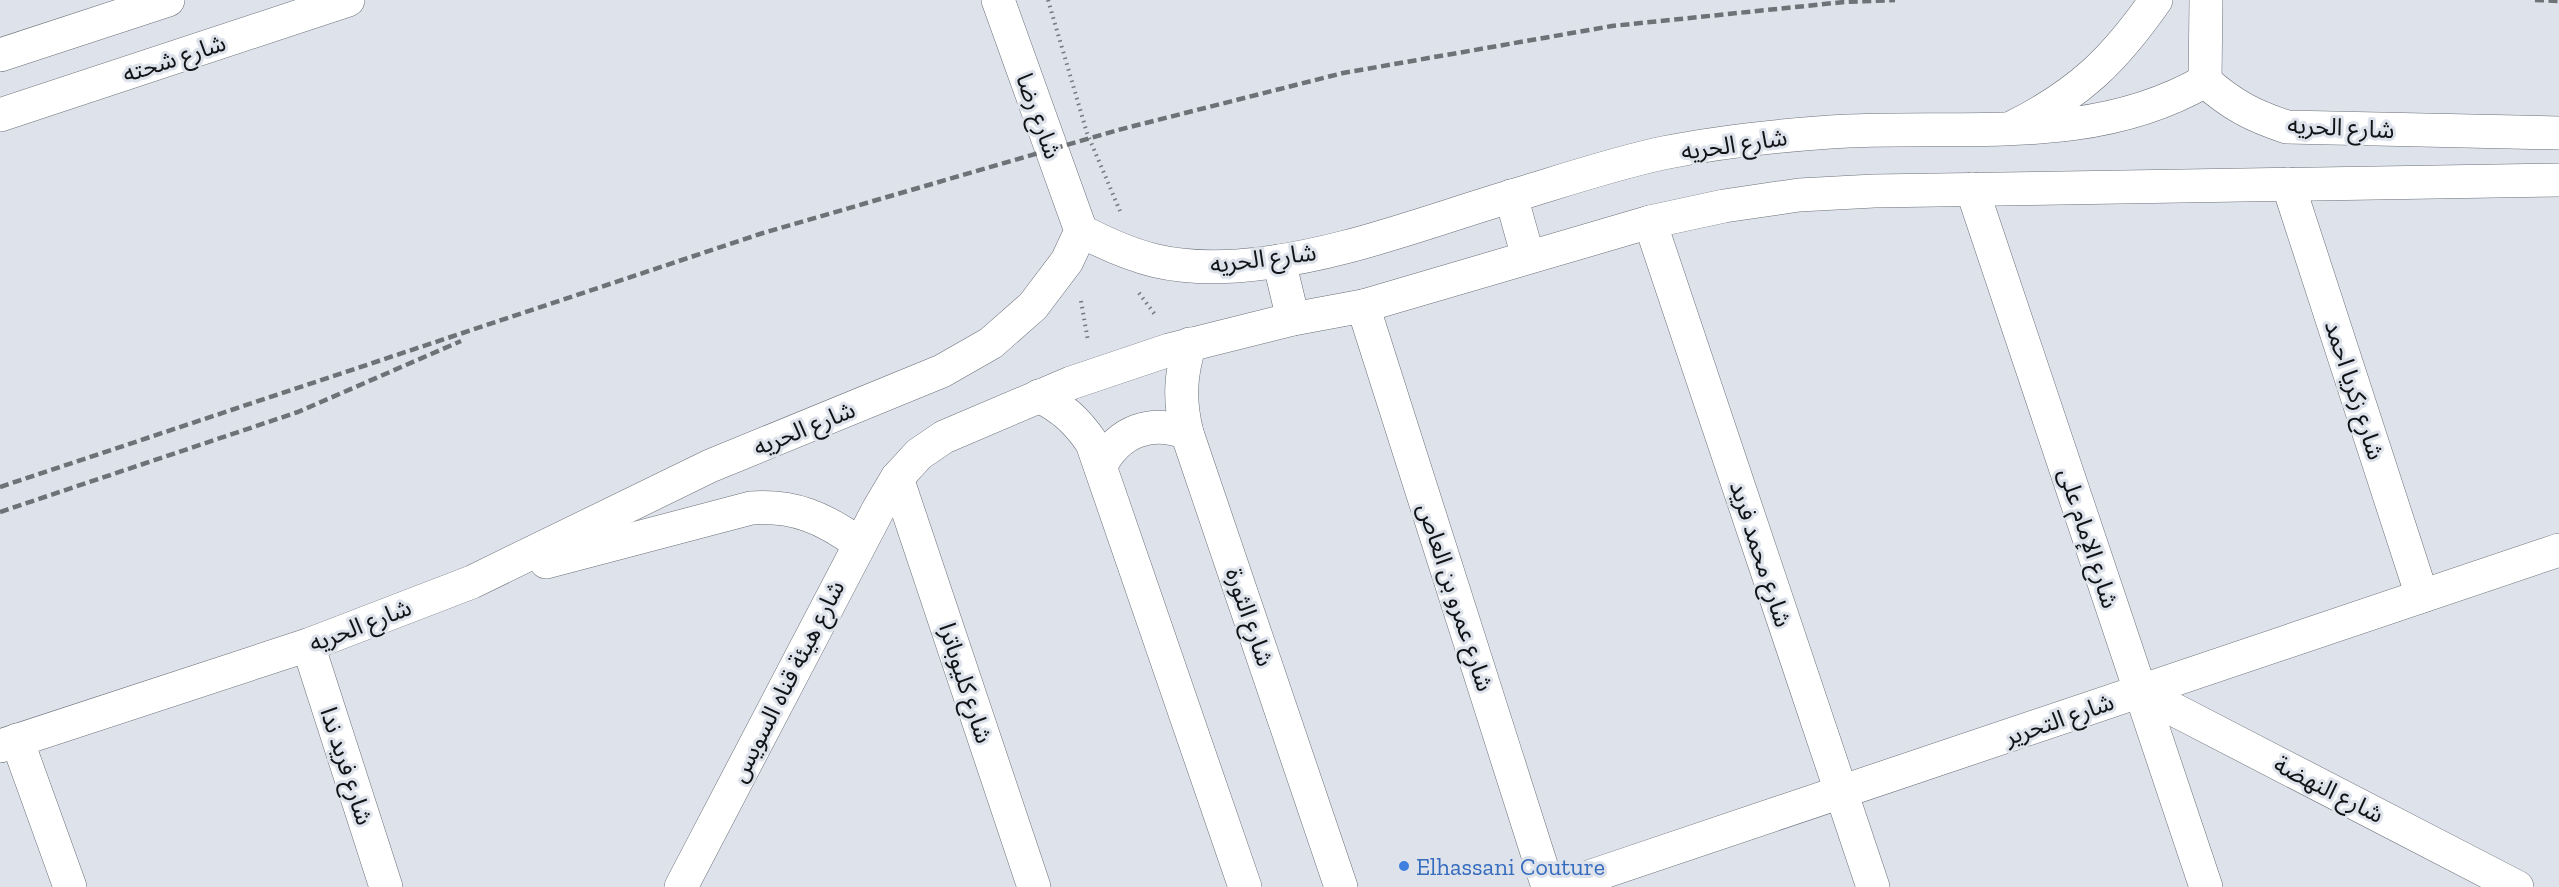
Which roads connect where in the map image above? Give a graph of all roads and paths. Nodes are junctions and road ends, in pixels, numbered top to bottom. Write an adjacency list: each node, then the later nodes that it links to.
1 (168, 0): 7 (main road)
2 (348, 0): 10 (main road, شارع شحته)
3 (998, 0): 18 (main road, شارع رضا)
4 (1048, 0): 19 (path)
5 (2156, 0): 11 (main road)
6 (2206, 0): 9 (main road)
7 (105, 10): 8 (main road)
8 (0, 55)
9 (2205, 81): 11 (main road, شارع الحريه); 12 (main road, شارع الحريه)
10 (0, 116)
11 (2011, 128): 16 (main road, شارع الحريه)
12 (2559, 133)
13 (2559, 180): 14 (main road)
14 (2288, 184): 15 (main road); 34 (main road, شارع زكريا احمد)
15 (1972, 189): 17 (main road); 36 (main road, شارع الإمام على)
16 (1511, 196): 20 (main road); 22 (main road, شارع الحريه)
17 (1650, 222): 20 (main road); 38 (main road, شارع محمد فريد)
18 (1081, 231): 19 (main road, شارع الحريه); 21 (main road, شارع الحريه)
19 (1123, 253): 22 (main road, شارع الحريه); 25 (path)
20 (1528, 256): 23 (main road)
21 (1067, 261): 26 (path); 33 (main road, شارع الحريه)
22 (1279, 261): 24 (main road)
23 (1363, 306): 24 (main road); 45 (main road, شارع عمرو بن العاص)
24 (1293, 319): 25 (main road)
25 (1180, 347): 26 (main road); 28 (main road, شارع الثورة)
26 (1107, 370): 27 (main road)
27 (1039, 396): 29 (main road); 30 (main road)
28 (1187, 433): 29 (main road); 44 (main road, شارع الثورة)
29 (1101, 465): 43 (main road)
30 (897, 478): 31 (main road, شارع هيئة قناه السويس); 42 (main road, شارع كليوباترا)
31 (858, 543): 33 (main road); 41 (main road, شارع هيئة قناه السويس)
32 (2559, 550): 34 (main road, شارع التحرير)
33 (472, 582): 35 (main road, شارع الحريه)
34 (2422, 596): 36 (main road, شارع التحرير)
35 (308, 645): 37 (main road, شارع الحريه); 40 (main road, شارع فريد ندا)
36 (2140, 692): 38 (main road, شارع التحرير); 48 (main road, شارع الإمام على); 49 (main road, شارع النهضة)
37 (9, 743): 39 (main road)
38 (1841, 792): 46 (main road, شارع التحرير); 47 (main road, شارع محمد فريد)
39 (70, 887)
40 (386, 887)
41 (681, 887)
42 (1034, 887)
43 (1245, 887)
44 (1341, 887)
45 (1548, 887)
46 (1559, 887)
47 (1873, 887)
48 (2206, 887)
49 (2517, 887)

